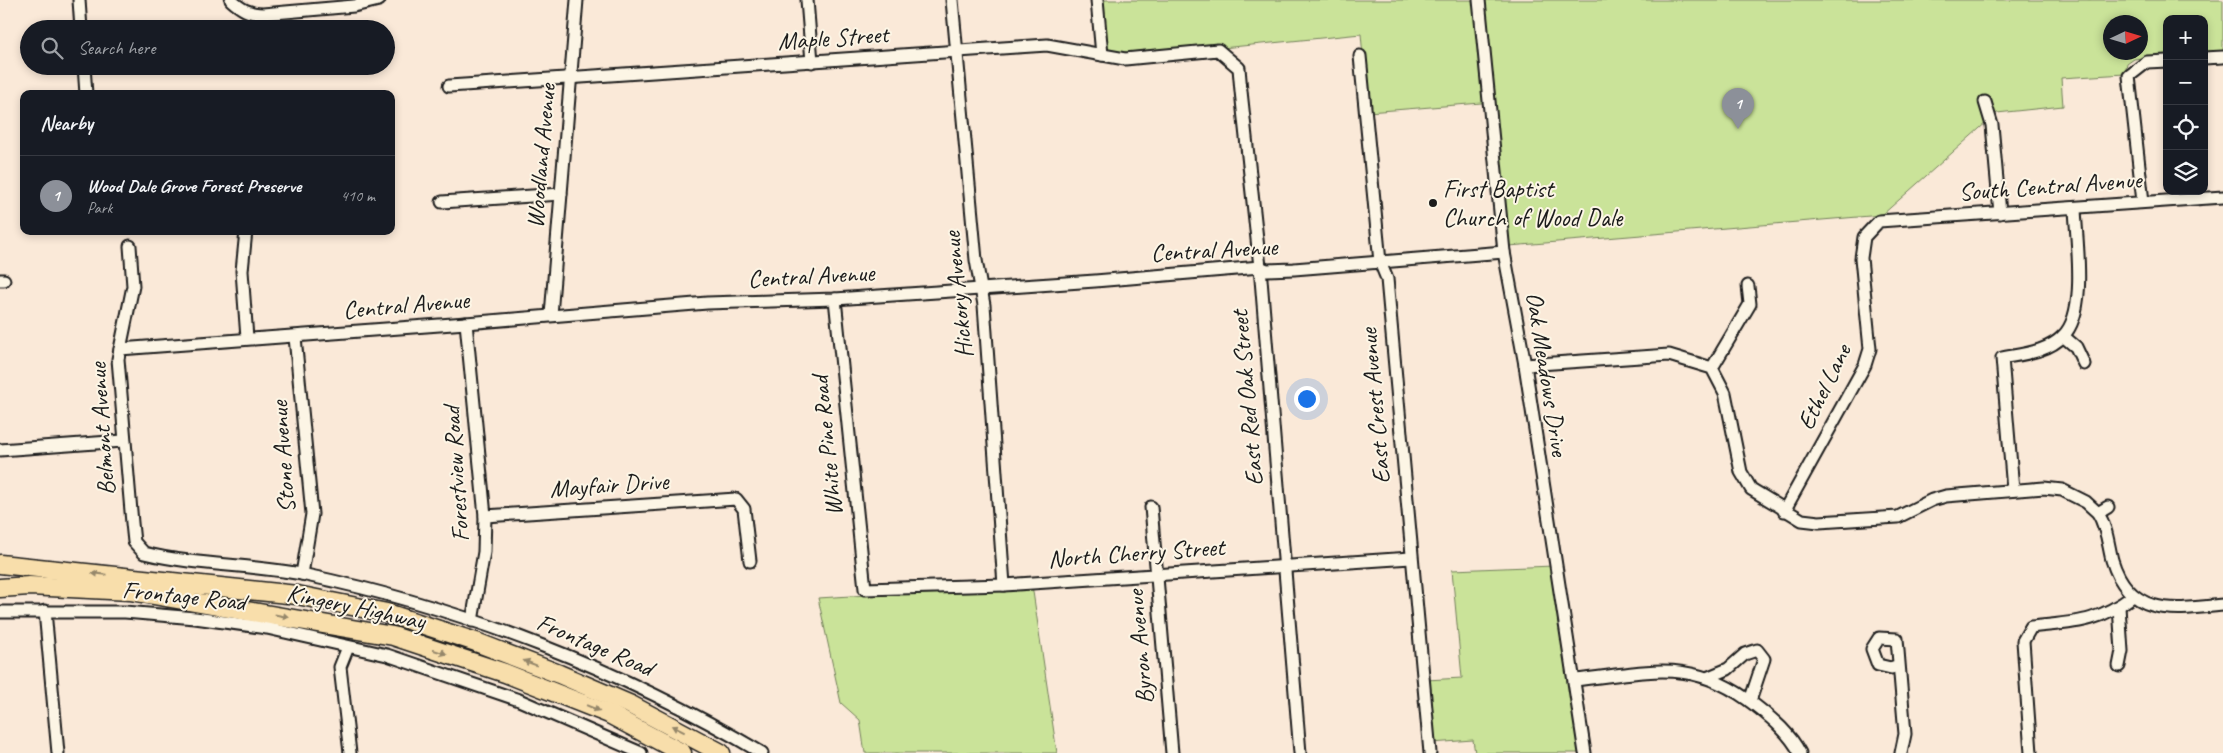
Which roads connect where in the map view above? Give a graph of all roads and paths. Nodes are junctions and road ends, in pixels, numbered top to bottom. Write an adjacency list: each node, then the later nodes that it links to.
1 (79, 0): 9 (street)
2 (231, 0): 3 (street)
3 (379, 0)
4 (577, 0): 19 (street, Woodland Avenue)
5 (807, 0): 17 (street)
6 (952, 0): 11 (street, Hickory Avenue)
7 (1096, 0): 12 (street)
8 (1479, 0): 32 (street, Oak Meadows Drive)
9 (80, 20)
10 (1218, 50): 12 (street, Maple Street); 34 (street, East Red Oak Street)
11 (956, 51): 12 (street, Maple Street); 17 (street, Maple Street); 36 (street, Hickory Avenue)
12 (1102, 55)
13 (1360, 56): 33 (street, East Crest Avenue)
14 (2223, 57): 15 (street)
15 (2208, 58)
16 (2163, 61): 26 (street)
17 (812, 62): 19 (street, Maple Street)
18 (85, 75): 21 (street)
19 (570, 78): 20 (street, Maple Street); 23 (street, Woodland Avenue)
20 (449, 86)
21 (86, 90)
22 (1985, 102): 28 (street)
23 (561, 194): 25 (street); 38 (street, Woodland Avenue)
24 (2223, 197): 26 (street, South Central Avenue)
25 (442, 202)
26 (2143, 202): 27 (street, South Central Avenue)
27 (2075, 208): 28 (street, South Central Avenue); 40 (street)
28 (2000, 213): 29 (street, South Central Avenue)
29 (1880, 221): 51 (street, Ethel Lane)
30 (246, 235): 42 (street)
31 (130, 246): 43 (street, Belmont Avenue)
32 (1504, 252): 33 (street, Central Avenue); 45 (street, Oak Meadows Drive)
33 (1380, 262): 34 (street, Central Avenue); 54 (street, East Crest Avenue)
34 (1260, 267): 36 (street, Central Avenue); 57 (street, East Red Oak Street)
35 (1748, 286): 46 (street)
36 (980, 288): 37 (street, Central Avenue); 62 (street, Hickory Avenue)
37 (835, 299): 38 (street, Central Avenue); 64 (street, White Pine Road)
38 (551, 315): 39 (street, Central Avenue)
39 (466, 324): 41 (street, Central Avenue); 52 (street, Forestview Road)
40 (2063, 336): 44 (street); 49 (street)
41 (295, 337): 42 (street, Central Avenue); 60 (street, Stone Avenue)
42 (247, 338): 43 (street, Central Avenue)
43 (120, 349): 47 (street, Belmont Avenue)
44 (2084, 364)
45 (1525, 366): 46 (street); 77 (street, Oak Meadows Drive)
46 (1712, 368): 51 (street)
47 (123, 441): 48 (street); 53 (street, Belmont Avenue)
48 (0, 450)
49 (2013, 490): 51 (street); 66 (street)
50 (1151, 507): 61 (street, Byron Avenue)
51 (1784, 510)
52 (485, 516): 55 (street, Mayfair Drive); 72 (street, Forestview Road)
53 (138, 549): 60 (street, Frontage Road)
54 (1411, 558): 57 (street, North Cherry Street); 87 (street, East Crest Avenue)
55 (750, 561)
56 (0, 564): 58 (highway)
57 (1283, 565): 61 (street, North Cherry Street); 86 (street, East Red Oak Street)
58 (57, 570): 59 (highway); 83 (highway, Kingery Highway, one-way to 58)
59 (0, 573)
60 (302, 574): 72 (street, Frontage Road)
61 (1156, 575): 62 (street, North Cherry Street); 85 (street, Byron Avenue)
62 (1004, 585): 64 (street, North Cherry Street)
63 (0, 588): 65 (highway, Kingery Highway)
64 (865, 589)
65 (130, 591): 67 (highway); 82 (highway, Kingery Highway, one-way to 82)
66 (2133, 596): 68 (street); 69 (street)
67 (0, 599)
68 (2223, 606)
69 (2119, 607): 75 (street); 91 (street)
70 (45, 611): 71 (street, Frontage Road); 73 (street, Frontage Road); 79 (street)
71 (0, 612)
72 (472, 621): 84 (street, Frontage Road)
73 (348, 647): 80 (street); 81 (street, Frontage Road)
74 (1899, 665): 90 (street)
75 (2119, 666)
76 (1709, 677): 77 (street); 78 (street); 78 (street)
77 (1575, 680): 88 (street, Oak Meadows Drive)
78 (1750, 701): 89 (street)
79 (58, 753)
80 (350, 753)
81 (641, 753)
82 (682, 753)
83 (721, 753)
84 (762, 753)
85 (1172, 753)
86 (1300, 753)
87 (1430, 753)
88 (1585, 753)
89 (1800, 753)
90 (1901, 753)
91 (2031, 753)

